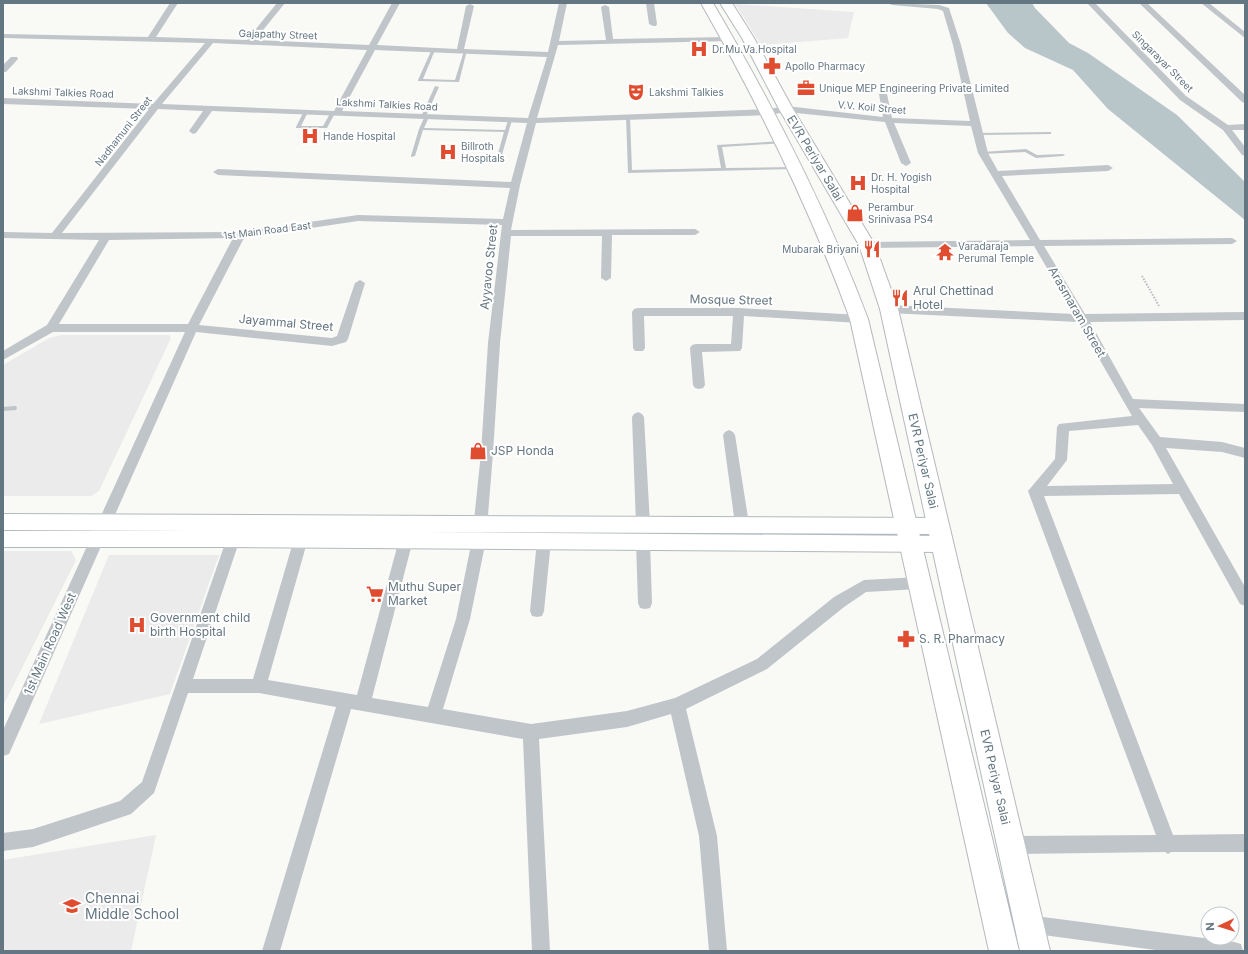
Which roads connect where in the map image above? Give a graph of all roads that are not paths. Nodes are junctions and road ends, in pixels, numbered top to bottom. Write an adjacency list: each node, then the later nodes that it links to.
1 (174, 3): 18 (street)
2 (281, 3): 21 (street)
3 (396, 3): 24 (street)
4 (563, 3): 23 (street, Ayyavoo Street)
5 (650, 3): 15 (street)
6 (707, 3): 19 (main road, EVR Periyar Salai)
7 (726, 3): 36 (main road, EVR Periyar Salai)
8 (892, 3): 12 (street)
9 (1091, 3): 46 (street, Singarayar Street)
10 (1143, 3): 32 (street)
11 (1205, 3): 17 (street)
12 (918, 4): 44 (street, Arasmaram Street)
13 (470, 6): 26 (street)
14 (606, 7): 22 (street)
15 (653, 24)
16 (3, 36): 18 (street, Gajapathy Street)
17 (1245, 36)
18 (151, 39): 20 (street, Gajapathy Street)
19 (729, 39): 22 (street); 36 (main road, EVR Periyar Salai)
20 (211, 41): 21 (street, Gajapathy Street); 34 (street, Nadhamuni Street)
21 (250, 42): 24 (street, Gajapathy Street)
22 (610, 42): 23 (street)
23 (555, 43): 27 (street, Ayyavoo Street)
24 (372, 47): 25 (street, Gajapathy Street); 38 (street)
25 (433, 50): 26 (street, Gajapathy Street); 26 (lane)
26 (463, 51): 27 (street, Gajapathy Street)
27 (552, 55): 43 (street, Ayyavoo Street)
28 (14, 59): 29 (street)
29 (3, 70)
30 (437, 87): 39 (lane)
31 (883, 94): 42 (street)
32 (1245, 100)
33 (3, 101): 34 (street, Lakshmi Talkies Road)
34 (155, 107): 35 (street, Lakshmi Talkies Road); 70 (street, Nadhamuni Street)
35 (209, 108): 37 (street, Lakshmi Talkies Road); 48 (street)
36 (778, 110): 40 (street, Lakshmi Talkies Road); 42 (street, V.V. Koil Street); 52 (main road, EVR Periyar Salai); 74 (main road, EVR Periyar Salai)
37 (306, 112): 38 (street, Lakshmi Talkies Road); 38 (lane)
38 (335, 113): 39 (street, Lakshmi Talkies Road)
39 (425, 117): 41 (street, Lakshmi Talkies Road); 47 (lane)
40 (628, 117): 43 (street, Lakshmi Talkies Road); 61 (lane)
41 (510, 120): 43 (street, Lakshmi Talkies Road); 49 (lane)
42 (888, 120): 44 (street, V.V. Koil Street); 58 (street)
43 (532, 121): 64 (street, Ayyavoo Street)
44 (974, 124): 51 (street, Arasmaram Street)
45 (1245, 127): 46 (street)
46 (1226, 128): 54 (street, Singarayar Street)
47 (421, 129): 49 (lane); 56 (lane)
48 (193, 131)
49 (506, 131): 57 (lane)
50 (1049, 133): 51 (lane)
51 (977, 134): 53 (street, Arasmaram Street)
52 (783, 142): 59 (main road, EVR Periyar Salai); 61 (lane)
53 (983, 153): 55 (lane); 63 (street, Arasmaram Street)
54 (1245, 153)
55 (1063, 155)
56 (412, 156)
57 (499, 156)
58 (906, 163)
59 (796, 168): 61 (lane); 81 (main road, EVR Periyar Salai)
60 (1108, 168): 63 (street)
61 (724, 170)
62 (218, 172): 64 (street)
63 (995, 174): 73 (street, Arasmaram Street)
64 (515, 185): 65 (street, Ayyavoo Street)
65 (507, 228): 66 (street, 1st Main Road East); 68 (street, 1st Main Road East); 101 (street, Ayyavoo Street)
66 (606, 232): 67 (street, 1st Main Road East); 75 (street)
67 (694, 232)
68 (240, 235): 71 (street, 1st Main Road East); 83 (street, 1st Main Road West)
69 (3, 236): 70 (street, 1st Main Road East)
70 (54, 236): 71 (street, 1st Main Road East)
71 (106, 237): 82 (street)
72 (1232, 240): 73 (street)
73 (1036, 243): 74 (street); 80 (street, Arasmaram Street)
74 (867, 245): 77 (main road, EVR Periyar Salai)
75 (606, 278)
76 (360, 282): 83 (street, Jayammal Street)
77 (889, 309): 80 (street); 104 (main road, EVR Periyar Salai)
78 (740, 312): 81 (street, Mosque Street); 84 (street, Mosque Street); 86 (street)
79 (1245, 316): 80 (street)
80 (1082, 318): 87 (street, Arasmaram Street)
81 (859, 319): 103 (main road, EVR Periyar Salai)
82 (51, 328): 83 (street); 85 (street)
83 (192, 328): 99 (street, 1st Main Road West)
84 (639, 348)
85 (3, 356)
86 (699, 384)
87 (1129, 403): 89 (street); 92 (street, Arasmaram Street)
88 (14, 408): 90 (lane)
89 (1245, 408)
90 (3, 410)
91 (638, 417): 102 (street)
92 (1142, 420): 94 (street, Arasmaram Street); 97 (street)
93 (729, 435): 100 (street)
94 (1156, 442): 95 (street); 96 (street, Arasmaram Street)
95 (1245, 453)
96 (1183, 489): 97 (street); 112 (street, Arasmaram Street)
97 (1035, 491): 126 (street)
98 (3, 522): 99 (street)
99 (105, 522): 101 (street); 108 (street, 1st Main Road West)
100 (742, 524): 102 (street); 103 (street)
101 (480, 531): 102 (street); 109 (street); 110 (street); 120 (street, Ayyavoo Street)
102 (643, 533): 103 (street); 110 (street); 113 (street)
103 (909, 534): 104 (street); 111 (main road, EVR Periyar Salai)
104 (940, 534): 125 (main road, EVR Periyar Salai)
105 (3, 539): 108 (street)
106 (233, 539): 107 (street); 108 (street); 115 (street)
107 (301, 539): 109 (street); 116 (street)
108 (97, 540): 122 (street, 1st Main Road West)
109 (406, 540): 118 (street)
110 (544, 541): 114 (street)
111 (919, 583): 119 (street); 131 (main road, EVR Periyar Salai)
112 (1245, 600)
113 (645, 603)
114 (537, 611)
115 (184, 686): 116 (street); 123 (street)
116 (259, 686): 117 (street)
117 (346, 700): 118 (street); 128 (street)
118 (363, 704): 120 (street)
119 (677, 705): 121 (street); 130 (street)
120 (433, 716): 121 (street)
121 (530, 732): 129 (street)
122 (3, 748)
123 (3, 842)
124 (1245, 843): 126 (street)
125 (1010, 845): 126 (street); 127 (main road, EVR Periyar Salai)
126 (1168, 845)
127 (1028, 924): 132 (main road, EVR Periyar Salai); 133 (street)
128 (271, 951)
129 (541, 951)
130 (718, 951)
131 (1004, 951)
132 (1035, 951)
133 (1234, 951)

